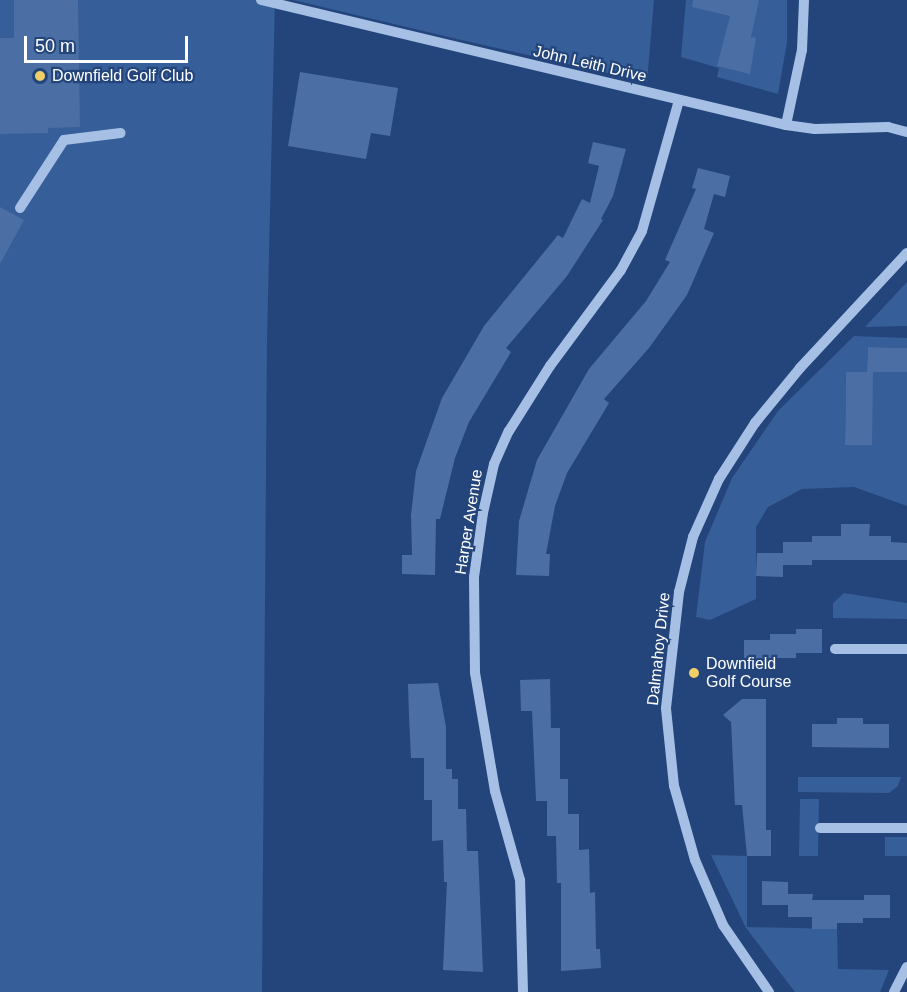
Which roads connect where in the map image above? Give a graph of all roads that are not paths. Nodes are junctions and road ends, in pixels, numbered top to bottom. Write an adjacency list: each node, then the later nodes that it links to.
1 (804, 0): 4 (street)
2 (265, 1): 3 (street, John Leith Drive)
3 (679, 100): 4 (street, John Leith Drive); 14 (street, Harper Avenue)
4 (786, 125): 5 (street, John Leith Drive)
5 (907, 132)
6 (121, 133): 7 (street)
7 (20, 208)
8 (907, 253): 15 (street, Dalmahoy Drive)
9 (835, 649): 10 (street)
10 (907, 649)
11 (820, 828): 12 (street)
12 (907, 828)
13 (907, 967): 16 (street)
14 (523, 992)
15 (770, 992)
16 (894, 992)

